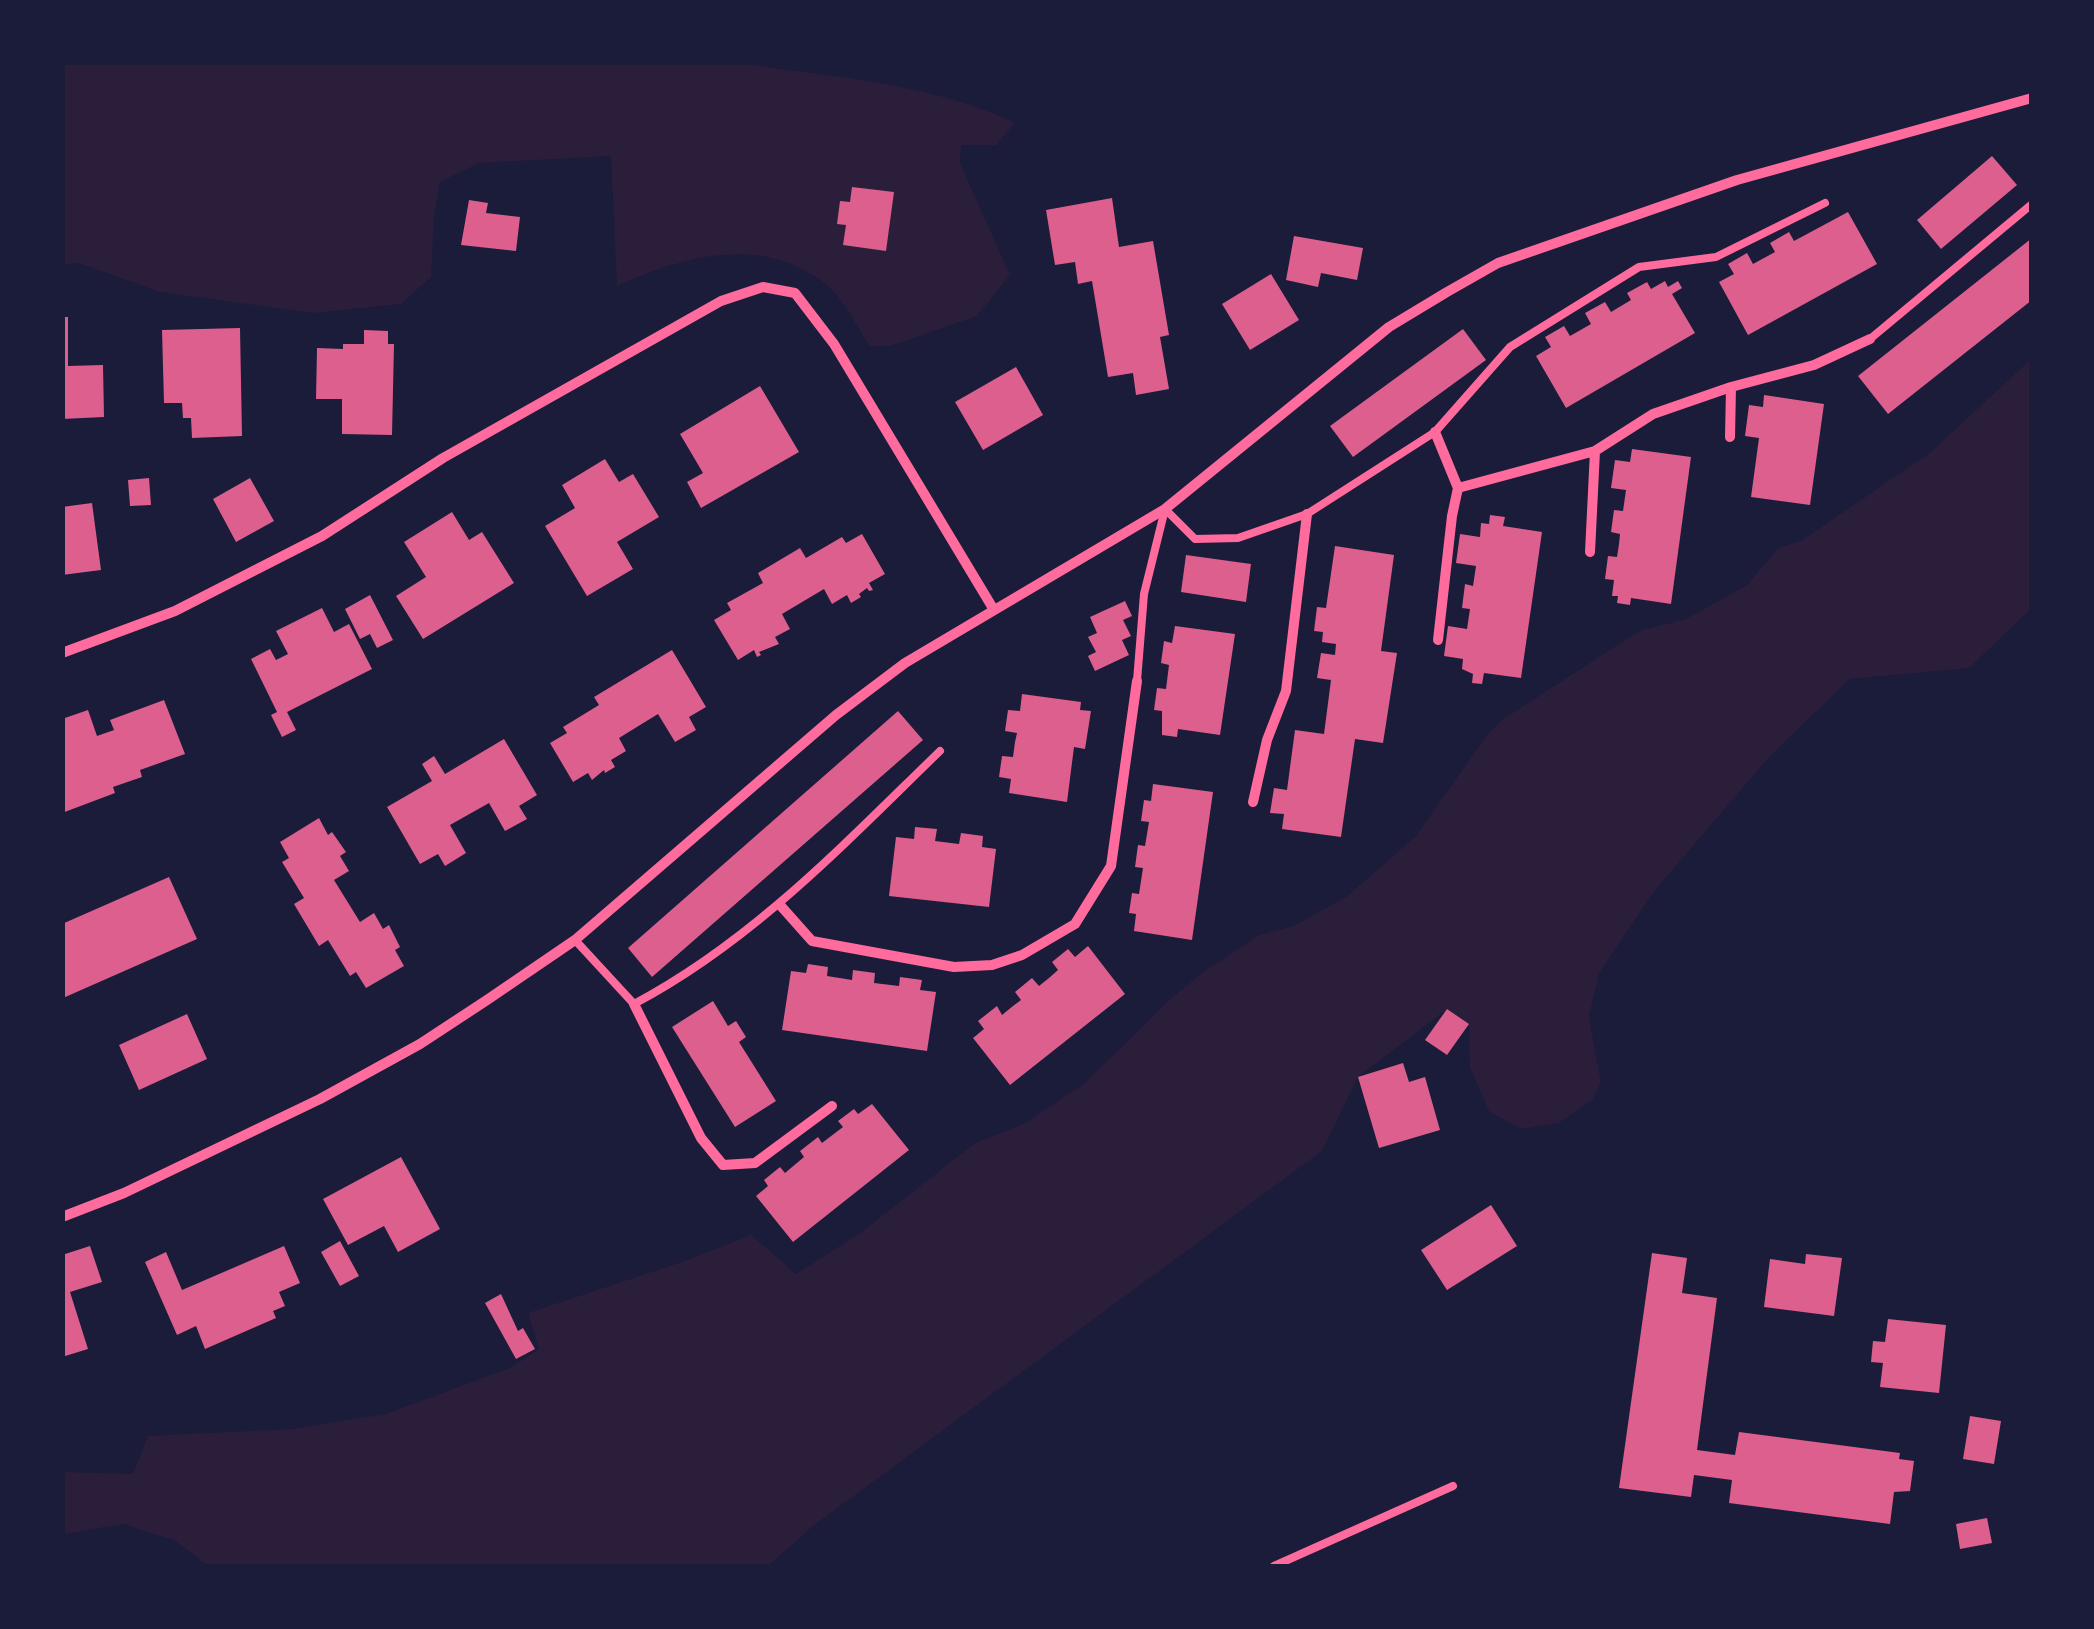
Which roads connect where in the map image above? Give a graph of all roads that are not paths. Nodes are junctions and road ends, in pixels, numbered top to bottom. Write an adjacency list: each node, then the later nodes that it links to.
1 (2032, 98): 10 (street)
2 (1825, 203): 6 (lane)
3 (2032, 204): 4 (lane)
4 (1870, 339): 5 (street)
5 (1731, 387): 7 (street); 8 (street)
6 (1435, 432): 9 (street); 11 (lane)
7 (1730, 437)
8 (1595, 451): 9 (street); 12 (street)
9 (1458, 488): 14 (street)
10 (1165, 508): 11 (lane); 13 (street); 16 (lane)
11 (1307, 514): 18 (street)
12 (1590, 552)
13 (994, 610): 15 (street); 20 (street)
14 (1438, 640)
15 (62, 652)
16 (1137, 681): 19 (street)
17 (940, 751): 19 (lane)
18 (1253, 802)
19 (780, 905): 21 (lane)
20 (575, 940): 21 (lane); 23 (street)
21 (634, 1004): 22 (street)
22 (832, 1106)
23 (62, 1217)
24 (1454, 1486): 25 (lane)
25 (1274, 1566)

